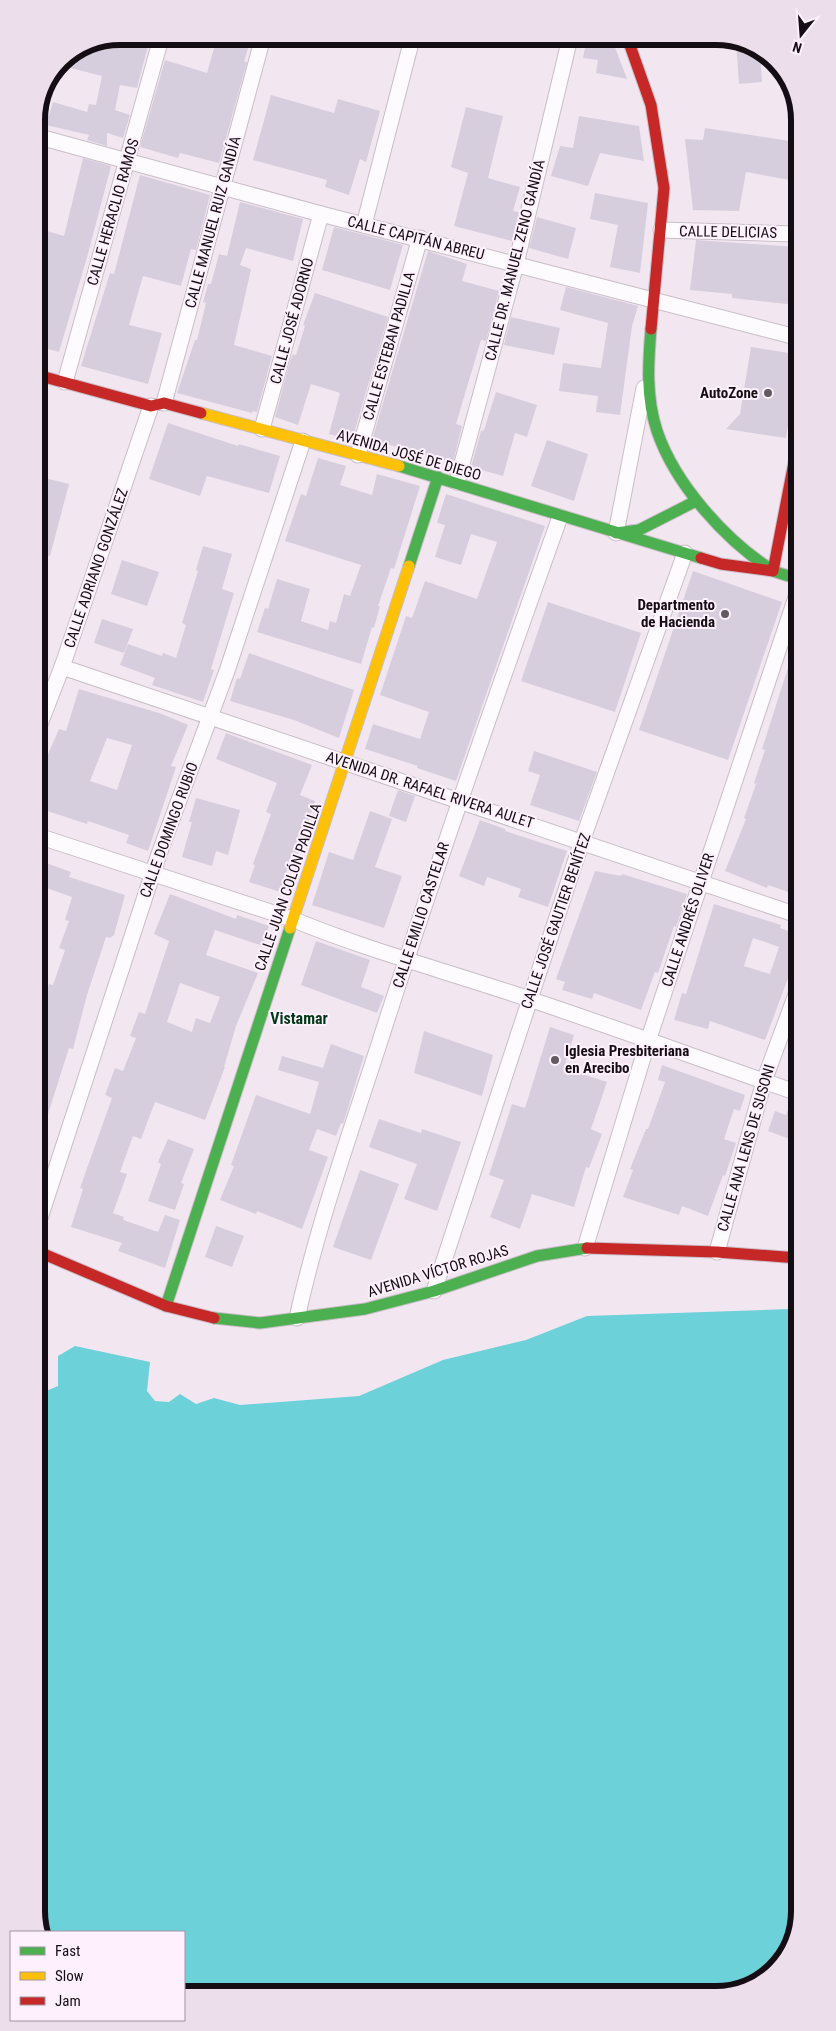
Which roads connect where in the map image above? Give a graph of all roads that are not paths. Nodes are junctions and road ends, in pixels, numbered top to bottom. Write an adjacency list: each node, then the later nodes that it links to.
1 (159, 45): 7 (street, CALLE HERACLIO RAMOS)
2 (261, 45): 8 (street, CALLE MANUEL RUIZ GANDÍA)
3 (410, 45): 10 (street)
4 (568, 45): 14 (street, CALLE DR. MANUEL ZENO GANDÍA)
5 (630, 45): 11 (street, AVENIDA JOSÉ DE DIEGO)
6 (45, 139): 7 (street, CALLE CAPITÁN ABREU)
7 (128, 162): 8 (street, CALLE CAPITÁN ABREU); 19 (street, CALLE HERACLIO RAMOS)
8 (222, 186): 9 (street, CALLE CAPITÁN ABREU); 20 (street, CALLE MANUEL RUIZ GANDÍA)
9 (321, 214): 10 (street, CALLE CAPITÁN ABREU); 21 (street, CALLE JOSÉ ADORNO)
10 (364, 225): 13 (street, CALLE CAPITÁN ABREU)
11 (661, 230): 12 (street, CALLE DELICIAS); 15 (street, AVENIDA JOSÉ DE DIEGO)
12 (791, 234)
13 (420, 238): 14 (street, CALLE CAPITÁN ABREU); 23 (street, CALLE ESTEBAN PADILLA)
14 (516, 264): 15 (street, CALLE CAPITÁN ABREU); 26 (street, CALLE DR. MANUEL ZENO GANDÍA)
15 (655, 300): 16 (street, CALLE CAPITÁN ABREU); 17 (street, AVENIDA JOSÉ DE DIEGO)
16 (791, 336)
17 (647, 375): 27 (street, AVENIDA JOSÉ DE DIEGO); 29 (street)
18 (45, 377): 19 (street, AVENIDA JOSÉ DE DIEGO)
19 (65, 382): 20 (street, AVENIDA JOSÉ DE DIEGO)
20 (158, 404): 21 (street, AVENIDA JOSÉ DE DIEGO); 34 (street, CALLE ADRIANO GONZÁLEZ)
21 (262, 429): 22 (street, AVENIDA JOSÉ DE DIEGO)
22 (303, 441): 23 (street, AVENIDA JOSÉ DE DIEGO); 36 (street, CALLE DOMINGO RUBIO)
23 (358, 454): 24 (street, AVENIDA JOSÉ DE DIEGO)
24 (438, 477): 26 (street, AVENIDA JOSÉ DE DIEGO); 37 (street, CALLE JUAN COLÓN PADILLA)
25 (791, 477): 31 (street)
26 (457, 482): 28 (street, AVENIDA JOSÉ DE DIEGO)
27 (696, 501): 29 (street); 31 (street, AVENIDA JOSÉ DE DIEGO)
28 (560, 517): 29 (street, AVENIDA JOSÉ DE DIEGO); 38 (street, CALLE EMILIO CASTELAR)
29 (616, 533): 30 (street, AVENIDA JOSÉ DE DIEGO)
30 (685, 553): 31 (street, AVENIDA JOSÉ DE DIEGO); 40 (street, CALLE JOSÉ GAUTIER BENÍTEZ)
31 (772, 571): 32 (street, AVENIDA JOSÉ DE DIEGO)
32 (791, 576)
33 (791, 612): 42 (street, CALLE ANDRÉS OLIVER)
34 (62, 667): 35 (street, CALLE ADRIANO GONZÁLEZ); 36 (street, AVENIDA DR. RAFAEL RIVERA AULET)
35 (45, 711)
36 (211, 716): 37 (street, AVENIDA DR. RAFAEL RIVERA AULET); 41 (street, CALLE DOMINGO RUBIO)
37 (346, 762): 38 (street, AVENIDA DR. RAFAEL RIVERA AULET); 44 (street, CALLE JUAN COLÓN PADILLA)
38 (459, 799): 40 (street, AVENIDA DR. RAFAEL RIVERA AULET); 45 (street, CALLE EMILIO CASTELAR)
39 (45, 838): 41 (street)
40 (582, 841): 42 (street, AVENIDA DR. RAFAEL RIVERA AULET); 46 (street, CALLE JOSÉ GAUTIER BENÍTEZ)
41 (153, 874): 44 (street); 51 (street, CALLE DOMINGO RUBIO)
42 (701, 882): 43 (street, AVENIDA DR. RAFAEL RIVERA AULET); 48 (street, CALLE ANDRÉS OLIVER)
43 (791, 913)
44 (292, 918): 45 (street); 57 (street, CALLE JUAN COLÓN PADILLA)
45 (406, 960): 46 (street); 58 (street, CALLE EMILIO CASTELAR)
46 (529, 999): 48 (street); 56 (street, CALLE JOSÉ GAUTIER BENÍTEZ)
47 (791, 1007): 49 (street, CALLE ANA LENS DE SUSONI)
48 (648, 1041): 49 (street); 52 (street, CALLE ANDRÉS OLIVER)
49 (764, 1081): 50 (street); 53 (street, CALLE ANA LENS DE SUSONI)
50 (791, 1091)
51 (45, 1203)
52 (585, 1248): 53 (street, AVENIDA VÍCTOR ROJAS); 56 (street, AVENIDA VÍCTOR ROJAS)
53 (717, 1252): 55 (street, AVENIDA VÍCTOR ROJAS)
54 (45, 1255): 57 (street, AVENIDA VÍCTOR ROJAS)
55 (791, 1257)
56 (434, 1291): 58 (street, AVENIDA VÍCTOR ROJAS)
57 (166, 1306): 58 (street, AVENIDA VÍCTOR ROJAS)
58 (298, 1318)

